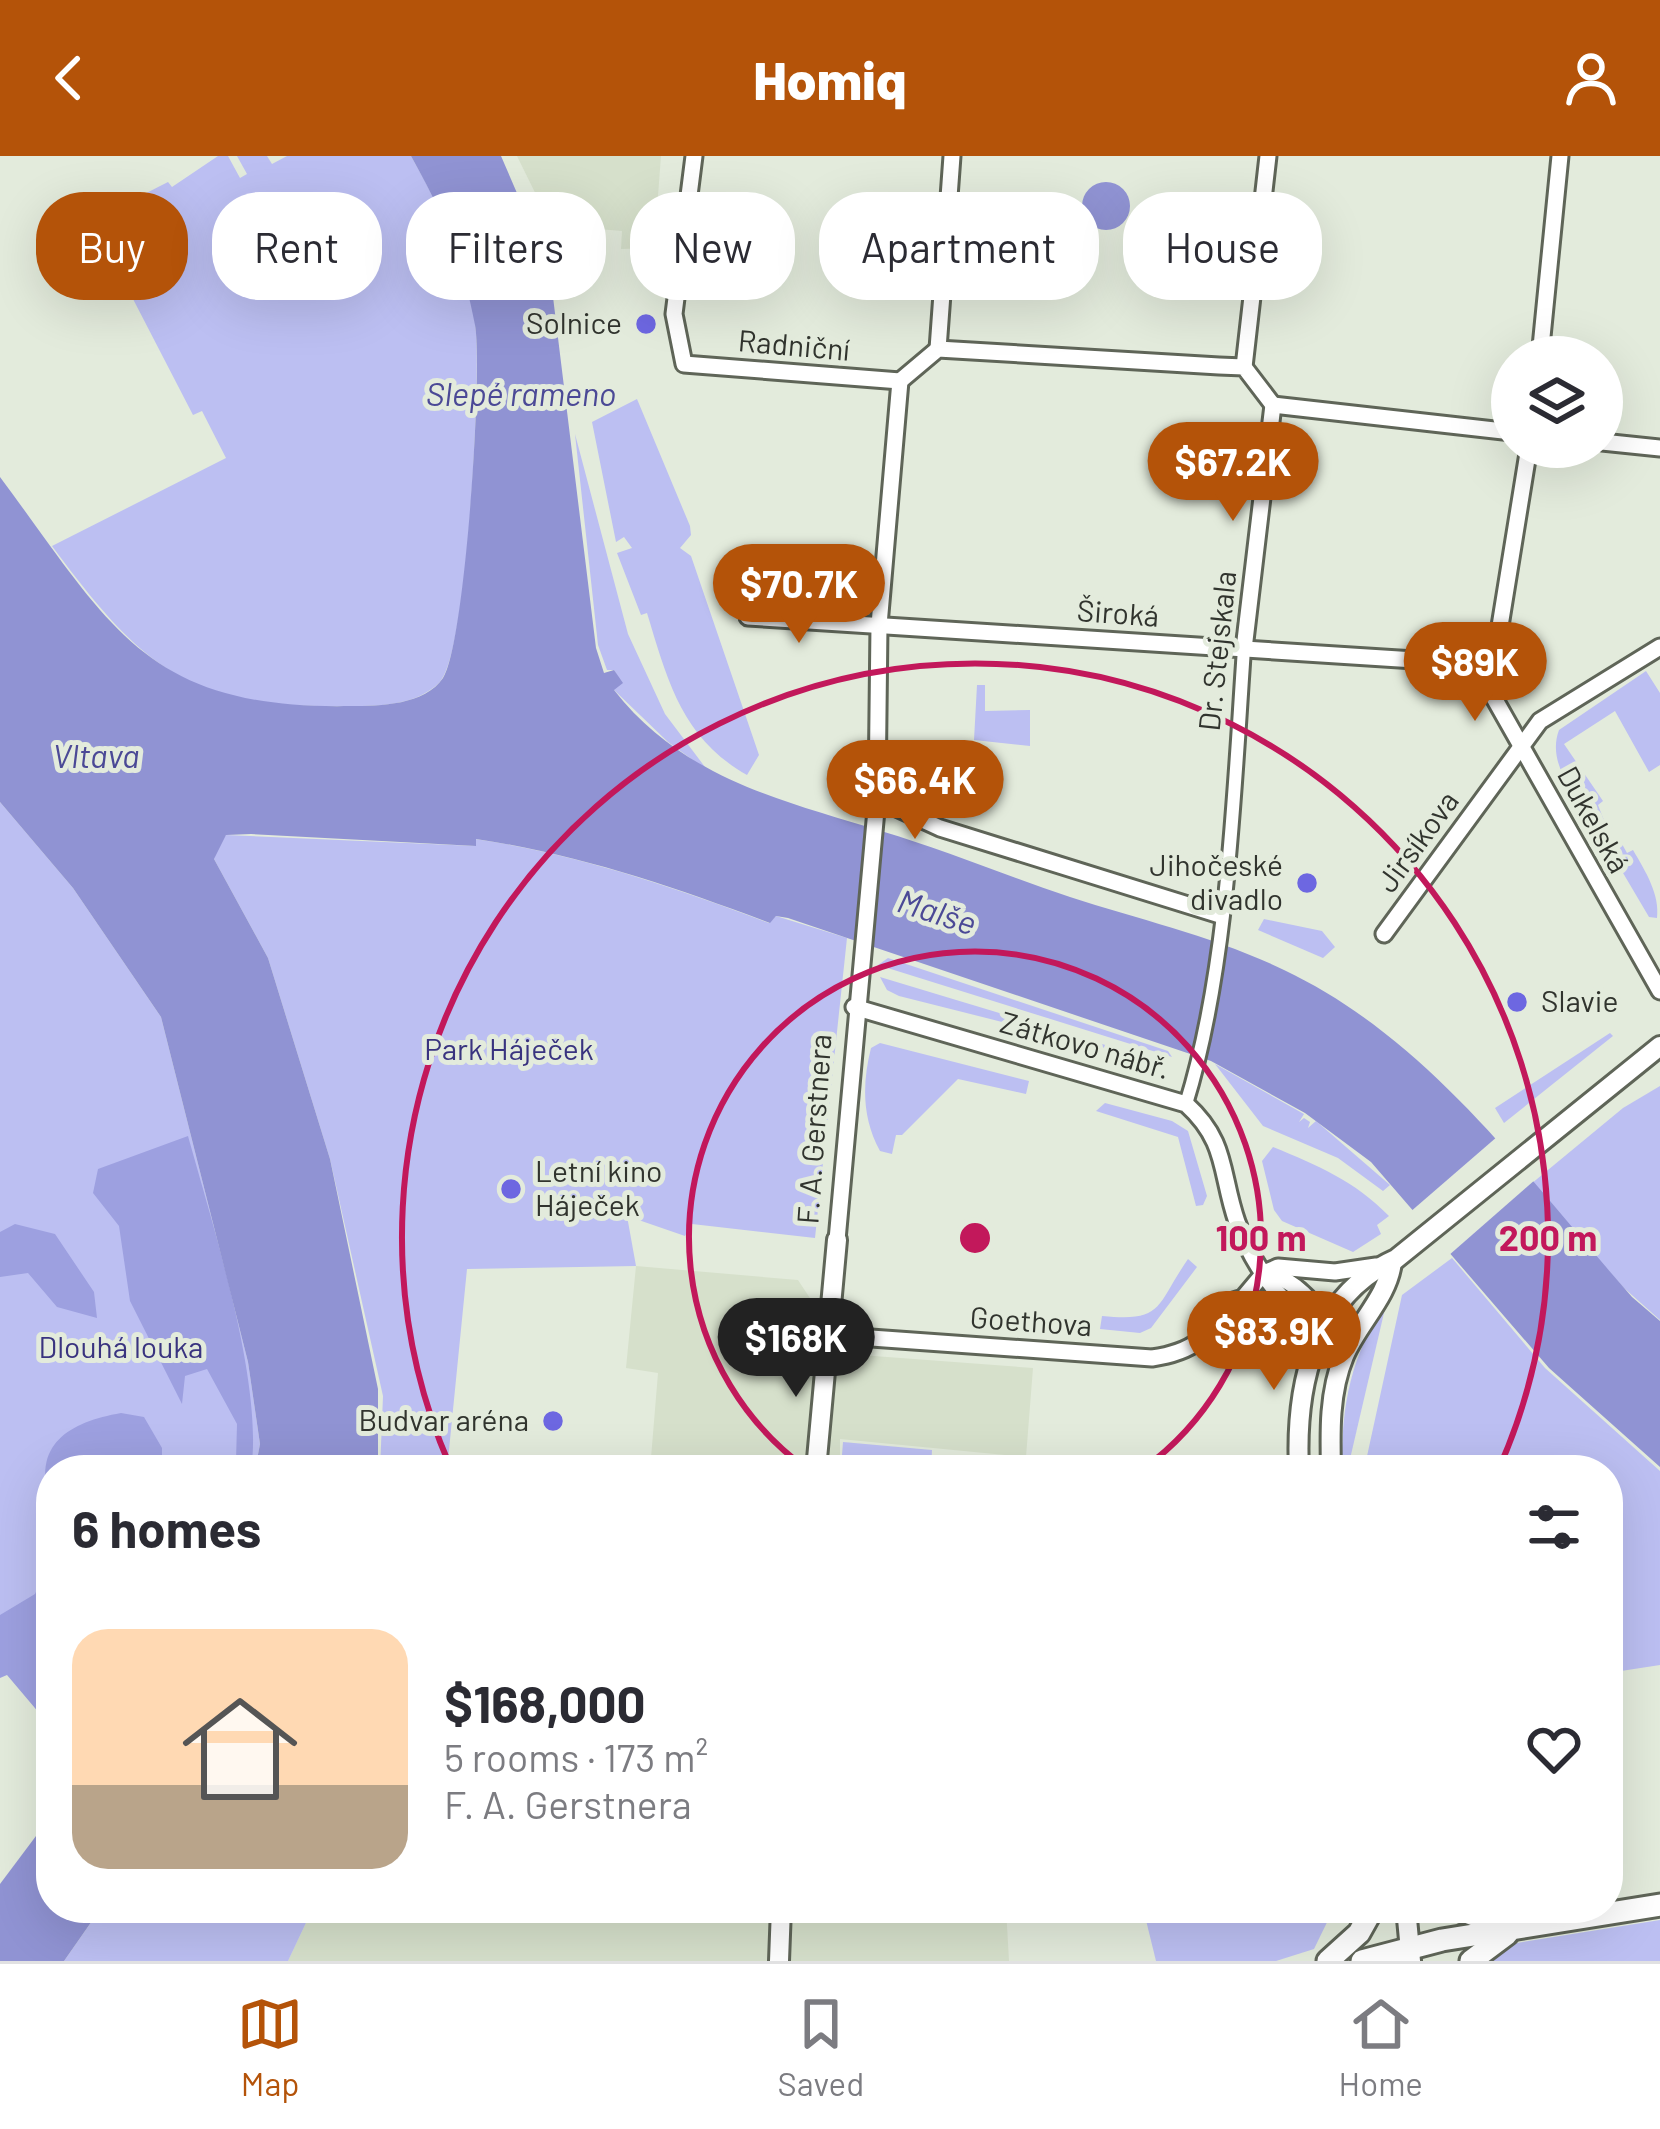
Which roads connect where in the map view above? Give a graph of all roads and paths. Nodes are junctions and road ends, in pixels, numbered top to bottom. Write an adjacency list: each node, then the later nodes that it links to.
1 (694, 156): 8 (street, Radniční)
2 (952, 156): 6 (street)
3 (1268, 156): 7 (street)
4 (1560, 156): 5 (street)
5 (1542, 336)
6 (938, 349): 7 (street); 8 (street)
7 (1244, 367): 9 (street)
8 (899, 382): 15 (street, F. A. Gerstnera)
9 (1273, 405): 10 (street); 17 (street, Dr. Stejskala)
10 (1491, 430)
11 (1623, 444): 12 (street)
12 (1660, 448)
13 (1526, 468): 18 (street)
14 (748, 617): 15 (street, Široká)
15 (879, 626): 17 (street, Široká); 20 (street, F. A. Gerstnera)
16 (1660, 646): 19 (street, Jirsíkova)
17 (1244, 649): 18 (street, Široká); 21 (street, Dr. Stejskala)
18 (1481, 675): 19 (street, Dukelská)
19 (1524, 745): 22 (street, Jirsíkova); 23 (street, Dukelská)
20 (877, 799): 21 (street); 24 (street, F. A. Gerstnera)
21 (1221, 909): 26 (street, Dr. Stejskala)
22 (1384, 934)
23 (1660, 991)
24 (854, 1007): 26 (street, Zátkovo nábř.); 27 (street, F. A. Gerstnera)
25 (1660, 1046): 28 (street)
26 (1186, 1104): 29 (street, Zátkovo nábř.)
27 (836, 1240): 31 (street, F. A. Gerstnera)
28 (1388, 1262): 29 (street); 30 (street); 32 (street)
29 (1264, 1273): 30 (street, Zátkovo nábř.); 31 (street, Goethova)
30 (1324, 1326): 32 (street, Zátkovo nábř.); 34 (street)
31 (829, 1335): 33 (street, F. A. Gerstnera)
32 (1345, 1355): 35 (street)
33 (817, 1455)
34 (1300, 1455)
35 (1330, 1455)
36 (1660, 1905): 37 (main road)
37 (1623, 1911)
38 (780, 1923): 45 (street)
39 (1365, 1923): 46 (main road)
40 (1408, 1923): 44 (street)
41 (1494, 1923): 43 (main road)
42 (1553, 1923): 43 (main road)
43 (1512, 1930): 44 (main road); 48 (main road)
44 (1411, 1954): 47 (main road)
45 (779, 1961)
46 (1328, 1961)
47 (1362, 1961)
48 (1471, 1961)

